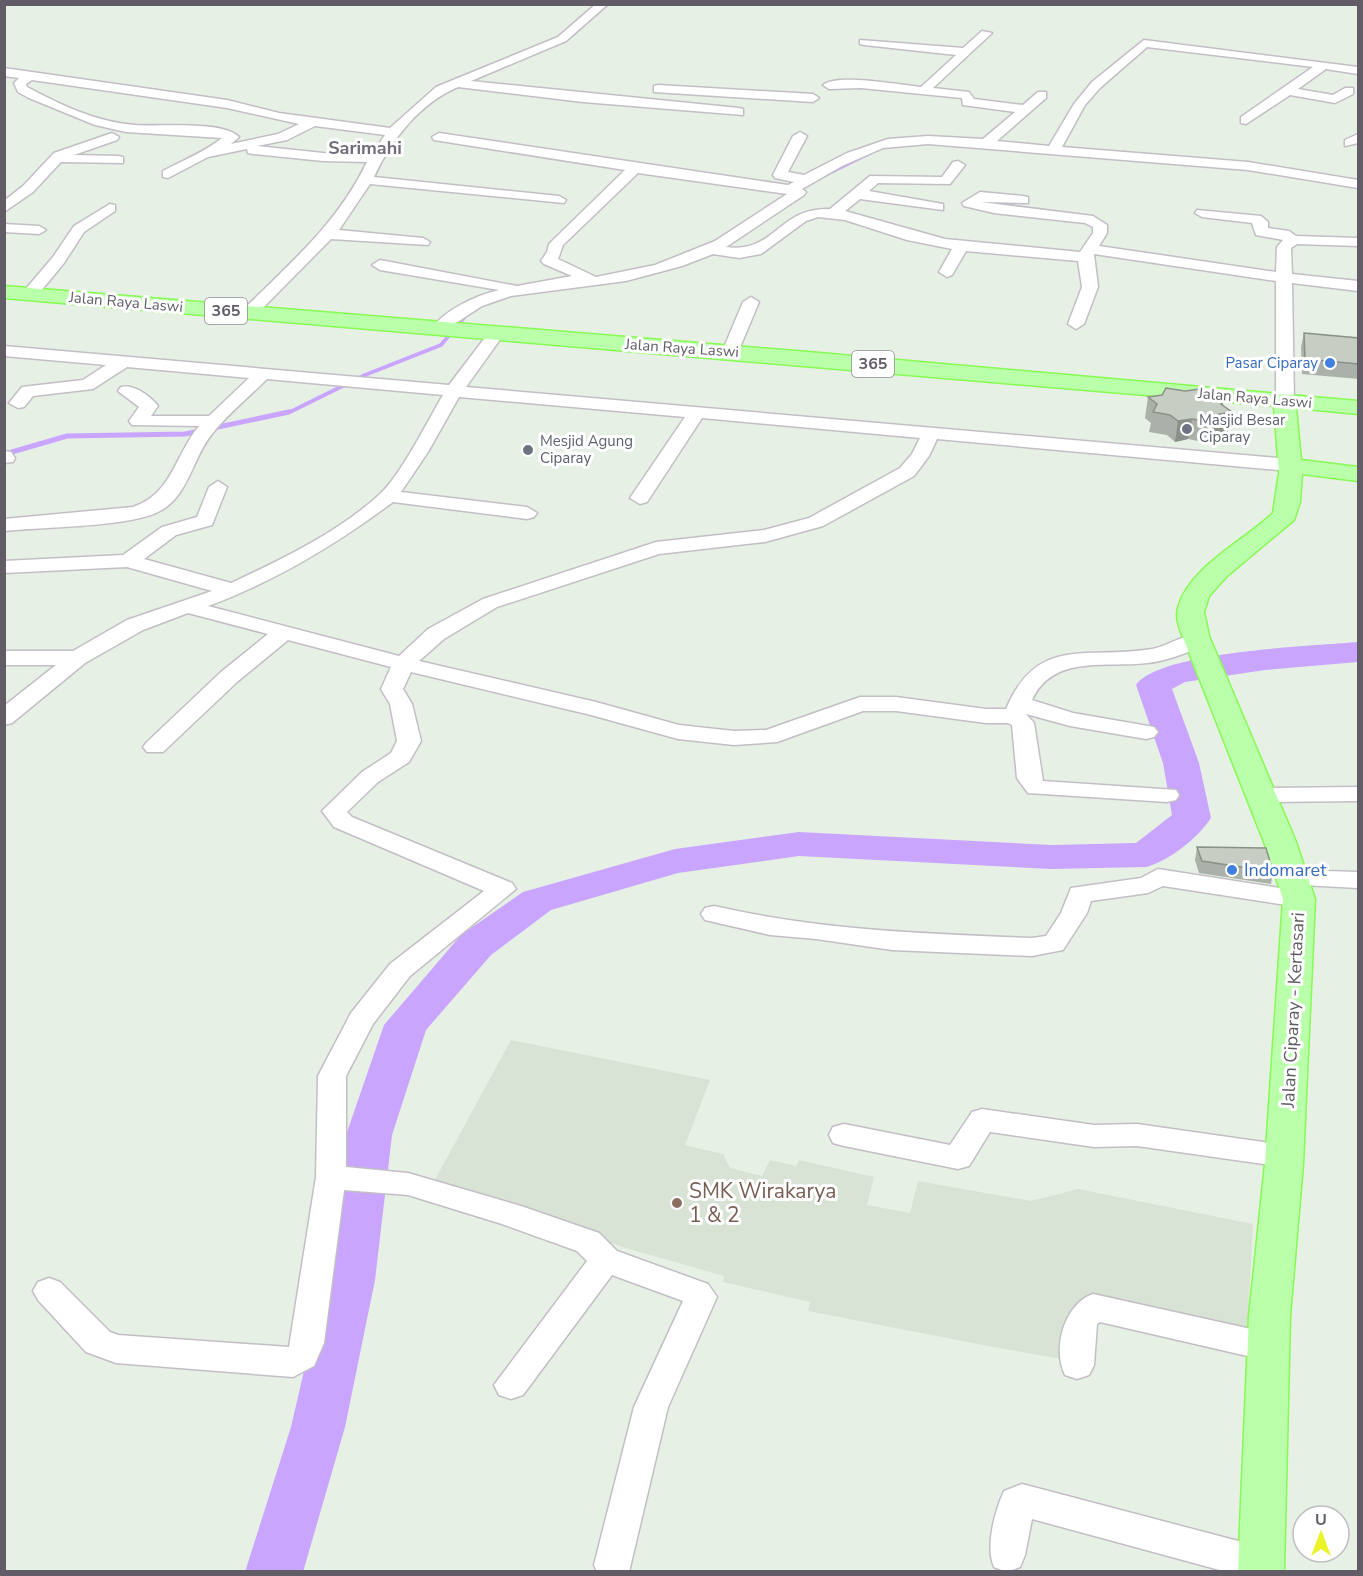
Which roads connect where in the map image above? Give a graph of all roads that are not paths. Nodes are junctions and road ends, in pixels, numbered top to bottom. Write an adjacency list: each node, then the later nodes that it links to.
1 (603, 4): 9 (street)
2 (986, 33): 4 (street)
3 (864, 42): 4 (street)
4 (965, 52): 11 (street)
5 (1324, 65): 6 (street); 12 (street); 30 (street)
6 (1359, 70)
7 (4, 72): 8 (street)
8 (29, 76): 20 (street); 29 (street)
9 (456, 83): 16 (street); 21 (street)
10 (829, 85): 11 (street)
11 (923, 91): 17 (street)
12 (1288, 91): 13 (street); 19 (street)
13 (1349, 91)
14 (1042, 95): 17 (street)
15 (813, 98): 16 (street)
16 (624, 102): 18 (street)
17 (1024, 109): 26 (street)
18 (739, 112)
19 (1246, 120)
20 (312, 122): 21 (street); 28 (street)
21 (393, 132): 31 (street)
22 (800, 136): 39 (street)
23 (112, 137): 32 (street)
24 (439, 137): 35 (street)
25 (1359, 138): 27 (street)
26 (984, 145): 30 (street); 39 (street)
27 (1359, 145)
28 (235, 147): 29 (street); 31 (street)
29 (214, 151): 36 (street)
30 (1053, 151): 38 (street)
31 (376, 158): 37 (street)
32 (55, 159): 33 (street); 44 (street)
33 (117, 160)
34 (958, 165): 40 (street)
35 (635, 168): 39 (street); 60 (street)
36 (168, 174)
37 (367, 180): 41 (street); 50 (street)
38 (1359, 184)
39 (797, 188): 55 (street)
40 (858, 194): 43 (street); 47 (street)
41 (559, 200)
42 (1023, 200): 56 (street)
43 (938, 207)
44 (4, 208)
45 (110, 208): 63 (street)
46 (1202, 213): 51 (street)
47 (832, 214): 54 (street); 55 (street)
48 (4, 228): 49 (street)
49 (39, 230)
50 (328, 234): 52 (street); 66 (street)
51 (1293, 240): 53 (street); 59 (street)
52 (423, 242)
53 (1359, 242)
54 (961, 246): 56 (street); 58 (street)
55 (711, 249): 60 (street)
56 (1087, 253): 59 (street); 67 (street)
57 (380, 266): 64 (street)
58 (947, 272)
59 (1285, 278): 61 (street); 76 (street)
60 (586, 280): 64 (street)
61 (1359, 286)
62 (4, 292): 63 (main road, Jalan Raya Laswi / 365)
63 (30, 294): 66 (main road, Jalan Raya Laswi / 365)
64 (506, 294): 68 (street); 68 (street)
65 (751, 302): 71 (street)
66 (249, 313): 68 (main road, Jalan Raya Laswi / 365)
67 (1076, 324)
68 (453, 330): 69 (main road, Jalan Raya Laswi / 365)
69 (496, 334): 71 (main road, Jalan Raya Laswi / 365); 75 (street)
70 (4, 351): 72 (street)
71 (730, 352): 76 (main road, Jalan Raya Laswi / 365)
72 (123, 362): 73 (street); 77 (street)
73 (263, 374): 75 (street); 80 (street)
74 (127, 391): 80 (street)
75 (454, 391): 79 (street); 85 (street)
76 (1285, 401): 78 (main road, Jalan Raya Laswi / 365); 82 (main road, Jalan Ciparay - Kertasari)
77 (18, 403)
78 (1359, 407)
79 (697, 412): 81 (street); 86 (street)
80 (206, 428): 88 (street)
81 (931, 433): 82 (street); 97 (street)
82 (1289, 465): 83 (main road); 94 (main road, Jalan Ciparay - Kertasari)
83 (1359, 474)
84 (218, 487): 89 (street)
85 (389, 496): 87 (street); 91 (street)
86 (640, 498)
87 (528, 513)
88 (4, 525)
89 (128, 561): 90 (street); 91 (street)
90 (4, 567)
91 (233, 590): 92 (street)
92 (184, 606): 93 (street); 96 (street)
93 (285, 631): 97 (street); 101 (street)
94 (1203, 655): 98 (street); 104 (main road, Jalan Ciparay - Kertasari)
95 (4, 658): 96 (street)
96 (77, 658): 99 (street)
97 (404, 663): 98 (street); 110 (street)
98 (1017, 710): 100 (street); 103 (street)
99 (4, 718)
100 (1146, 732)
101 (155, 747)
102 (1359, 794): 104 (street)
103 (1167, 795)
104 (1261, 795): 106 (main road, Jalan Ciparay - Kertasari)
105 (1359, 880): 106 (street)
106 (1296, 889): 107 (street); 109 (main road, Jalan Ciparay - Kertasari)
107 (714, 914)
108 (844, 1136): 109 (street)
109 (1285, 1156): 113 (main road, Jalan Ciparay - Kertasari)
110 (334, 1178): 111 (street); 112 (street)
111 (606, 1260): 115 (street); 117 (street)
112 (49, 1291)
113 (1269, 1347): 114 (street); 118 (main road, Jalan Ciparay - Kertasari)
114 (1077, 1365)
115 (511, 1385)
116 (1007, 1555): 118 (street)
117 (613, 1565)
118 (1261, 1568)

